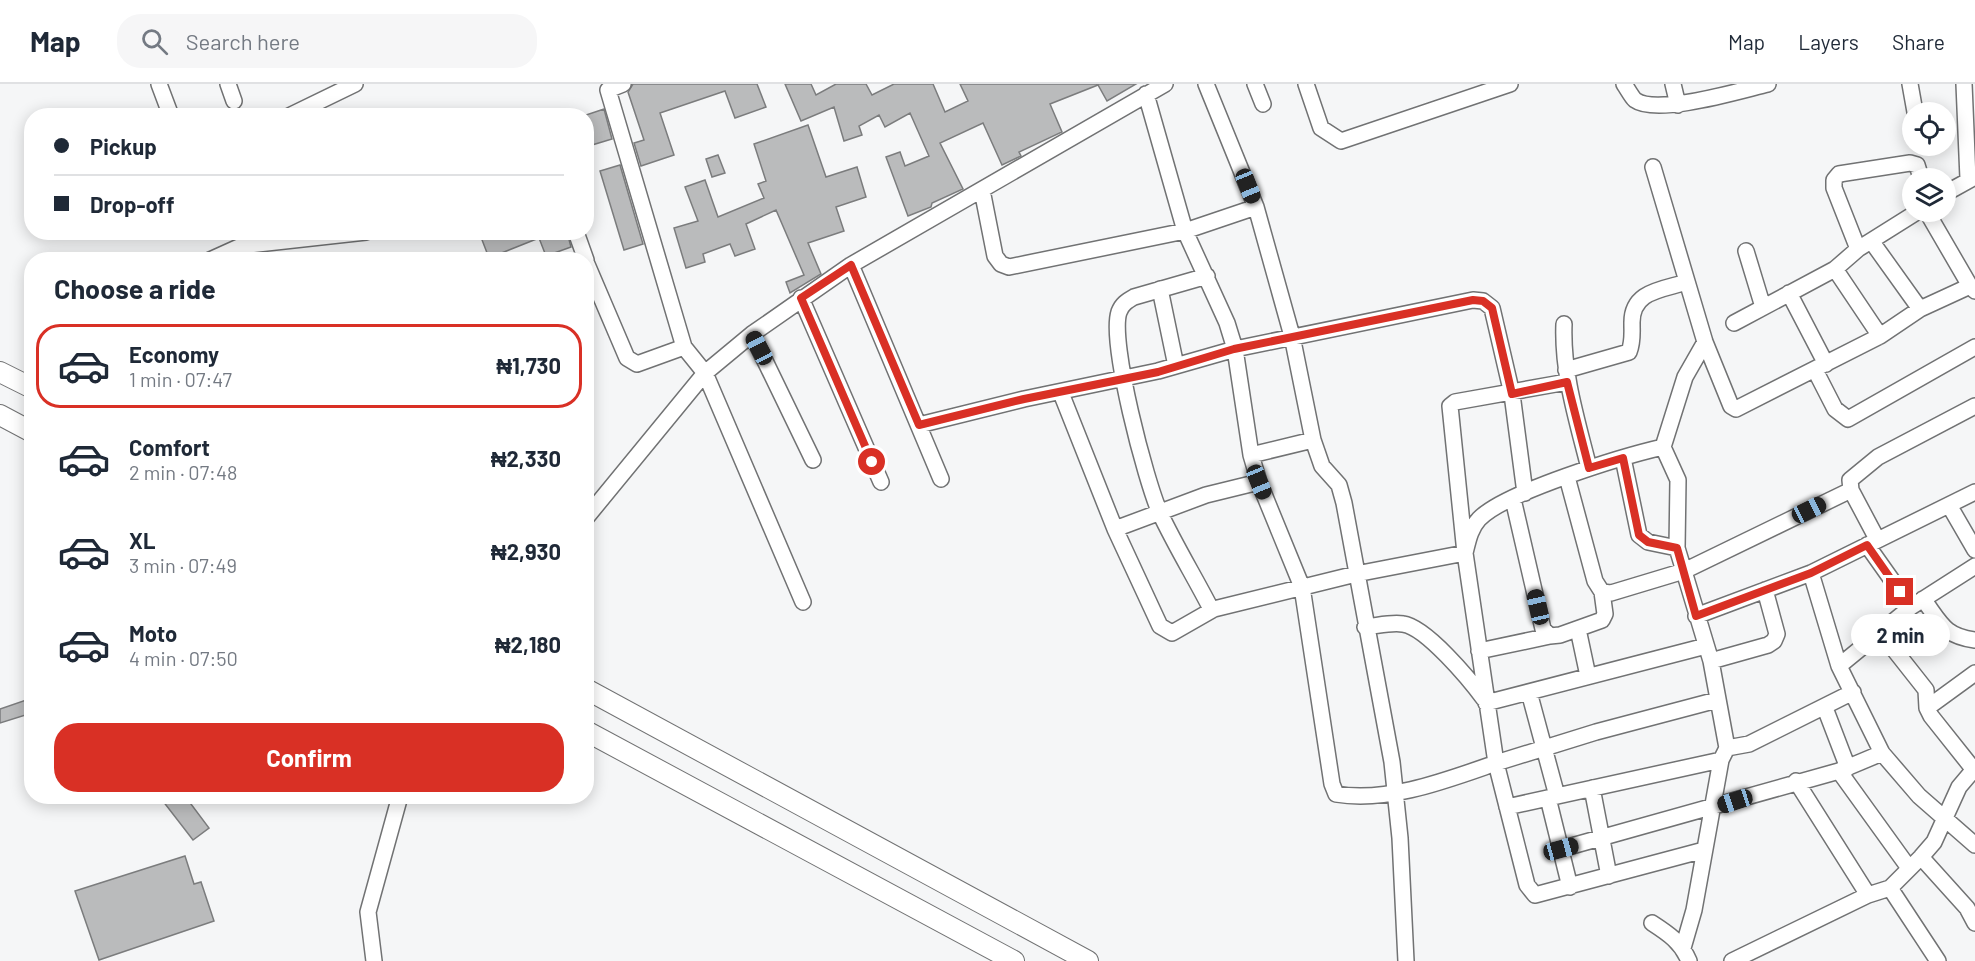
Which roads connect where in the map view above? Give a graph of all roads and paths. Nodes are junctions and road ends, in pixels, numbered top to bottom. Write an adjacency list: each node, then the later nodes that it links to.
1 (159, 84): 21 (street)
2 (228, 84): 17 (street)
3 (355, 84): 22 (street)
4 (623, 84): 55 (street)
5 (1133, 84): 16 (street)
6 (1165, 84): 16 (street)
7 (1206, 84): 29 (street)
8 (1255, 84): 19 (street)
9 (1306, 84): 10 (street); 23 (street)
10 (1510, 84)
11 (1624, 84): 20 (street)
12 (1672, 84): 20 (street)
13 (1768, 84): 20 (street)
14 (1910, 84): 18 (street)
15 (1964, 84): 26 (street)
16 (1143, 96): 28 (street); 32 (street)
17 (234, 100)
18 (1913, 102)
19 (1263, 104)
20 (1678, 105)
21 (168, 108)
22 (306, 108)
23 (1322, 136)
24 (1653, 167): 41 (street)
25 (1918, 168): 34 (street)
26 (1972, 178): 27 (street)
27 (1956, 187)
28 (982, 190): 32 (street); 37 (street)
29 (1256, 207): 32 (street); 51 (street)
30 (1902, 222): 34 (street)
31 (1933, 222): 42 (street)
32 (1185, 231): 39 (street)
33 (237, 240): 36 (street)
34 (1865, 245): 38 (street); 47 (street)
35 (1746, 250): 46 (street)
36 (221, 252)
37 (851, 265): 45 (street); 68 (street)
38 (1835, 269): 44 (street); 52 (street)
39 (1207, 276): 43 (street); 56 (street)
40 (594, 280): 55 (street)
41 (1687, 282): 53 (street); 61 (street)
42 (1971, 282): 47 (street)
43 (1160, 289): 57 (street); 62 (street)
44 (1789, 293): 46 (street); 58 (street)
45 (801, 298): 50 (street); 78 (street)
46 (1763, 307): 48 (street)
47 (1920, 309): 52 (street)
48 (1734, 322)
49 (1564, 324): 61 (street)
50 (752, 334): 60 (street); 74 (street)
51 (1292, 336): 56 (street); 65 (street); 70 (street)
52 (1880, 336): 58 (street)
53 (1705, 342): 58 (street); 71 (street)
54 (1975, 346): 58 (street)
55 (684, 347): 60 (street)
56 (1234, 349): 57 (street); 72 (street)
57 (1176, 366): 62 (street)
58 (1820, 367)
59 (0, 372): 63 (main road)
60 (705, 372): 84 (street); 98 (street)
61 (1567, 376): 65 (street); 75 (street)
62 (1122, 380): 64 (street); 85 (street)
63 (24, 384)
64 (1061, 393): 68 (street); 86 (street)
65 (1512, 394): 82 (street); 90 (street)
66 (1975, 406): 80 (street)
67 (0, 415): 69 (main road)
68 (919, 425): 77 (street)
69 (24, 428)
70 (1313, 440): 72 (street); 94 (street)
71 (1663, 447): 73 (street); 88 (street)
72 (1251, 455): 79 (street)
73 (1623, 458): 75 (street); 88 (street)
74 (813, 460)
75 (1589, 468): 76 (street)
76 (1567, 477): 82 (street); 97 (street)
77 (941, 479)
78 (881, 482)
79 (1259, 482): 85 (street); 95 (street)
80 (1851, 490): 87 (street); 91 (street)
81 (1975, 492): 83 (street)
82 (1519, 496): 90 (street); 105 (street)
83 (1949, 505): 87 (street); 89 (street)
84 (594, 508)
85 (1160, 512): 86 (street); 100 (street)
86 (1115, 529): 100 (street)
87 (1872, 542): 93 (street); 99 (street)
88 (1677, 548): 91 (street)
89 (1975, 550)
90 (1465, 553): 94 (street); 108 (street)
91 (1684, 572): 97 (street); 101 (street)
92 (1972, 572): 99 (street)
93 (1811, 573): 96 (street); 110 (street)
94 (1356, 574): 95 (street); 102 (street)
95 (1302, 587): 100 (street); 129 (street)
96 (1765, 590): 101 (street); 109 (street)
97 (1602, 592): 103 (street)
98 (803, 602)
99 (1917, 603): 104 (street); 106 (street)
100 (1214, 609)
101 (1696, 616): 107 (street)
102 (1365, 627): 117 (street); 129 (street)
103 (1578, 629): 105 (street); 112 (street)
104 (1881, 633): 110 (street); 119 (street)
105 (1550, 636): 108 (street)
106 (1975, 640)
107 (1706, 645): 109 (street); 112 (street)
108 (1479, 651): 117 (street)
109 (1711, 661): 116 (street)
110 (1839, 666): 114 (street)
111 (1975, 673): 119 (street)
112 (1588, 676): 113 (street)
113 (1529, 692): 117 (street); 121 (street)
114 (1853, 692): 118 (street); 122 (street)
115 (594, 693): 150 (main road)
116 (1717, 700): 121 (street); 123 (street)
117 (1486, 702): 124 (street)
118 (1825, 708): 123 (street); 125 (street)
119 (1927, 708): 126 (street)
120 (594, 735): 149 (main road)
121 (1544, 747): 124 (street); 130 (street)
122 (1882, 753): 125 (street); 134 (street)
123 (1724, 754): 128 (street); 133 (street)
124 (1496, 764): 129 (street); 132 (street)
125 (1844, 769): 127 (street); 140 (street)
126 (1974, 769): 134 (street)
127 (1796, 781): 133 (street); 144 (street)
128 (1592, 788): 130 (street); 135 (street)
129 (1395, 793): 151 (street)
130 (1552, 797): 132 (street); 137 (street)
131 (398, 804): 148 (street)
132 (1507, 807): 142 (street)
133 (1715, 807): 135 (street); 138 (street)
134 (1944, 819): 136 (street); 139 (street)
135 (1602, 838): 137 (street); 141 (street)
136 (1975, 845)
137 (1561, 849): 142 (street)
138 (1704, 850): 141 (street); 147 (street)
139 (1921, 857): 140 (street); 146 (street)
140 (1909, 868): 143 (street)
141 (1609, 876): 142 (street)
142 (1570, 887)
143 (1890, 888): 144 (street); 153 (street)
144 (1868, 895): 152 (street)
145 (1652, 923): 147 (street)
146 (1975, 923)
147 (1686, 955)
148 (374, 961)
149 (1014, 961)
150 (1088, 961)
151 (1406, 961)
152 (1732, 961)
153 (1938, 961)

